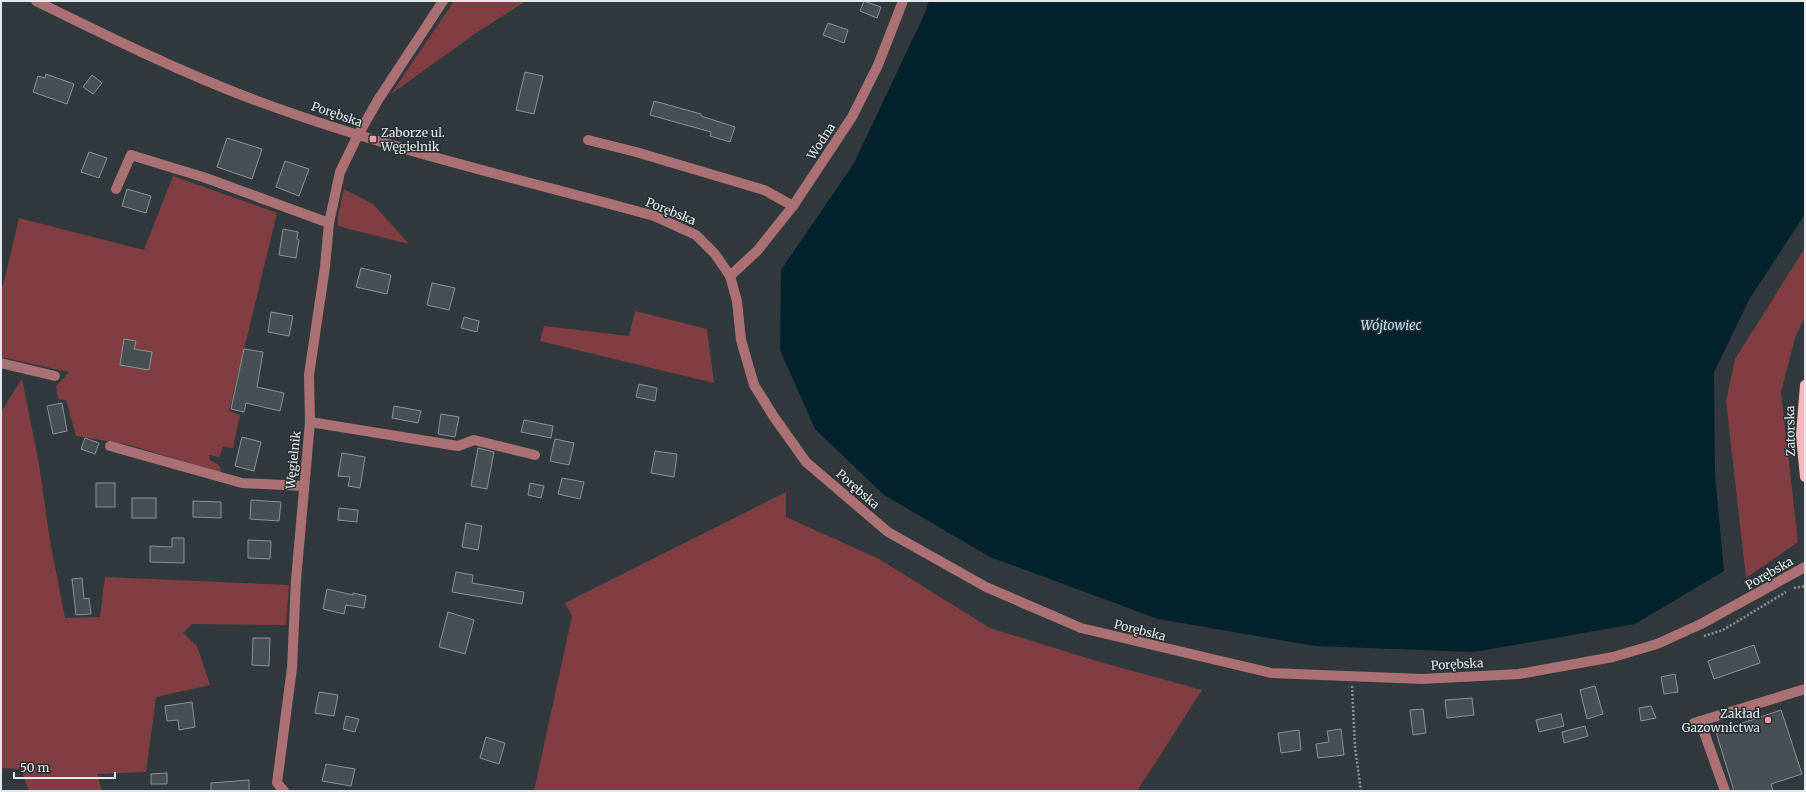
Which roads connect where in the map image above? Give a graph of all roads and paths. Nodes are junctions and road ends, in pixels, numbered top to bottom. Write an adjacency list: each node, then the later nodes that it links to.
1 (36, 1): 4 (street, Porębska)
2 (443, 1): 4 (street, Węgielnik)
3 (904, 1): 7 (street, Wodna)
4 (358, 135): 8 (street, Węgielnik); 9 (street, Porębska)
5 (588, 140): 7 (street)
6 (116, 189): 8 (street)
7 (793, 206): 9 (street, Wodna)
8 (329, 223): 13 (street, Węgielnik)
9 (730, 276): 19 (street, Porębska)
10 (1, 363): 11 (street)
11 (55, 376)
12 (1805, 385): 16 (main road, Zatorska)
13 (310, 422): 15 (street); 17 (street, Węgielnik)
14 (110, 446): 17 (street)
15 (534, 455)
16 (1805, 477)
17 (303, 486): 21 (street, Węgielnik)
18 (1805, 567): 19 (street, Porębska)
19 (1351, 676): 22 (path)
20 (1805, 690): 23 (street)
21 (284, 791)
22 (1360, 791)
23 (1725, 791)

